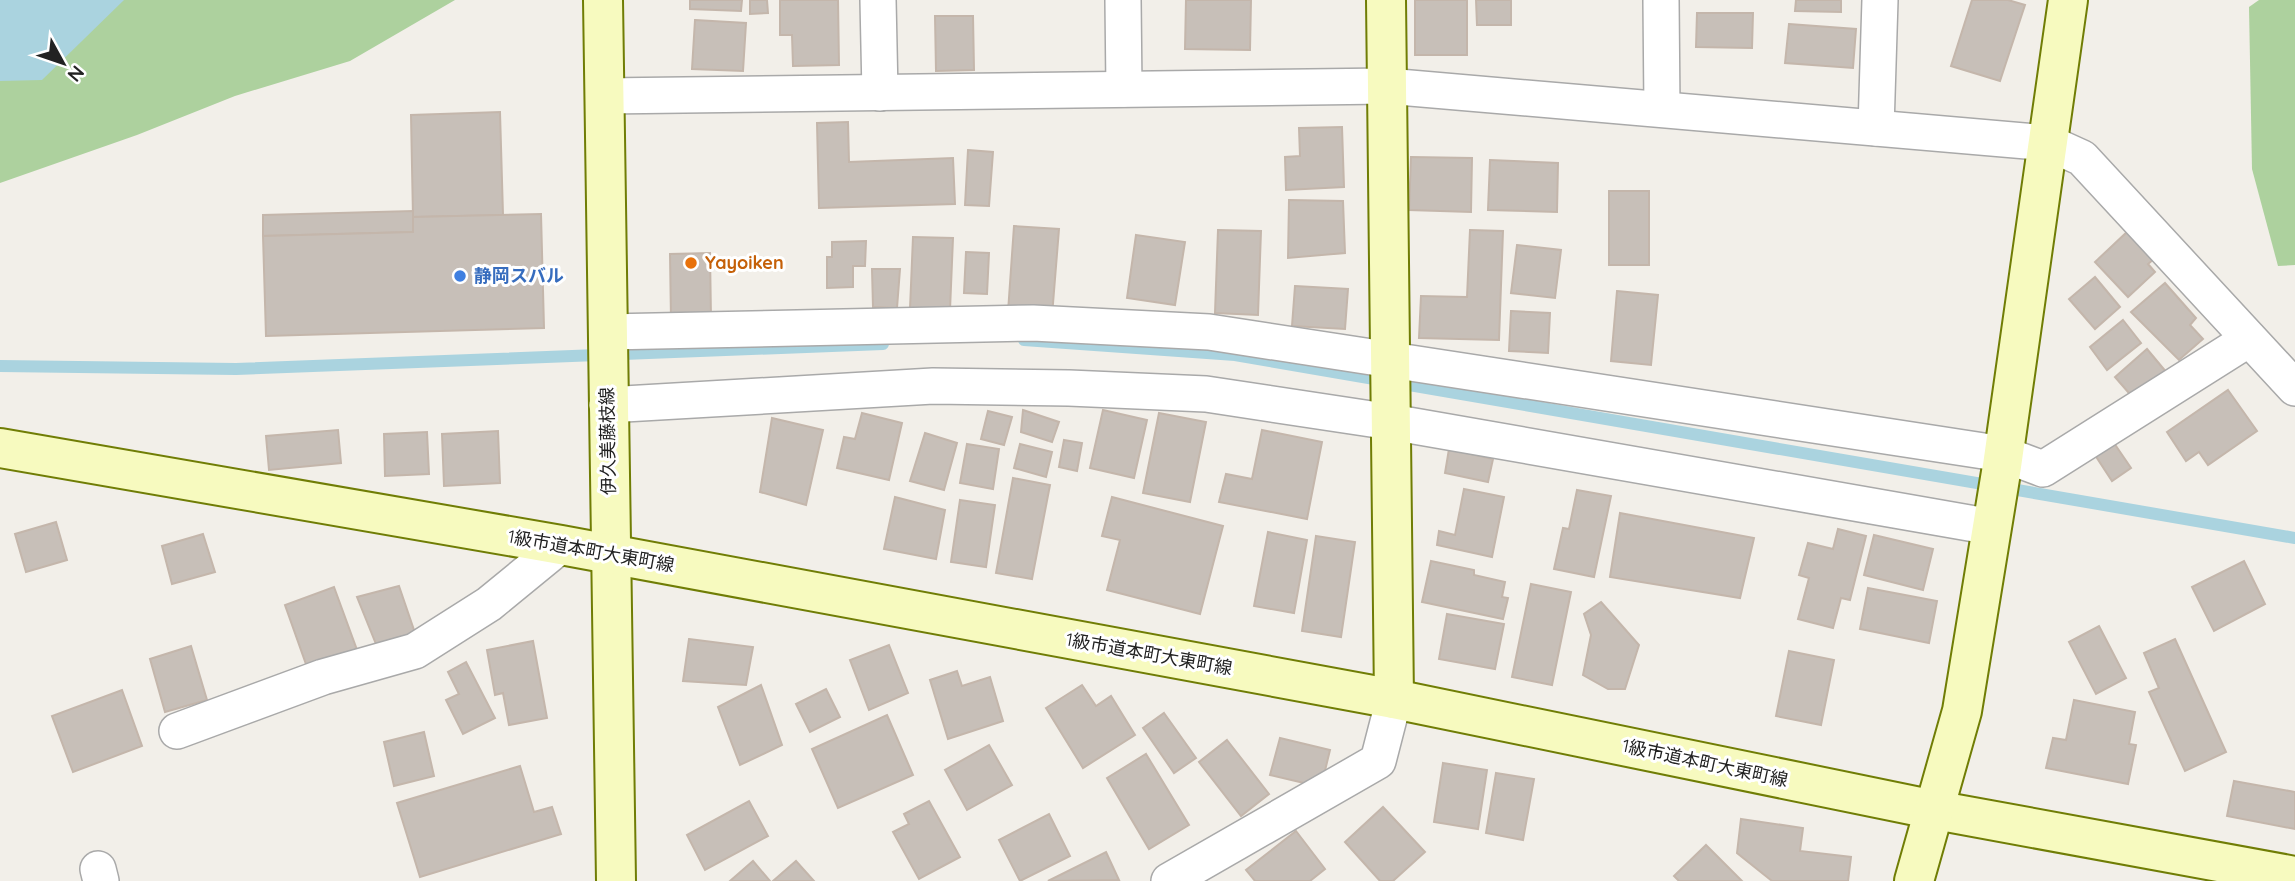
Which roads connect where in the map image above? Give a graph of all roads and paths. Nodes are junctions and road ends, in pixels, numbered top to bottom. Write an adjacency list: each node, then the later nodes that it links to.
1 (603, 0): 11 (street, 伊久美藤枝線)
2 (878, 0): 10 (street)
3 (1123, 0): 9 (street)
4 (1386, 0): 8 (street)
5 (1661, 0): 12 (street)
6 (1880, 0): 13 (street)
7 (2068, 0): 14 (street)
8 (1387, 86): 9 (street); 12 (street); 17 (street)
9 (1125, 89): 10 (street)
10 (880, 93): 11 (street)
11 (604, 96): 15 (street, 伊久美藤枝線)
12 (1662, 109): 13 (street)
13 (1876, 128): 14 (street)
14 (2049, 143): 16 (street); 22 (street)
15 (607, 336): 17 (street); 19 (street, 伊久美藤枝線)
16 (2249, 339): 18 (street); 22 (street)
17 (1390, 362): 20 (street); 22 (street)
18 (2295, 388)
19 (607, 401): 20 (street); 25 (street, 伊久美藤枝線)
20 (1391, 422): 23 (street); 26 (street)
21 (0, 448): 24 (street, 1級市道本町大東町線)
22 (2002, 460): 23 (street)
23 (1992, 523): 28 (street)
24 (561, 545): 25 (street, 1級市道本町大東町線); 27 (street)
25 (611, 555): 26 (street, 1級市道本町大東町線); 30 (street, 伊久美藤枝線)
26 (1394, 698): 28 (street, 1級市道本町大東町線); 31 (street)
27 (177, 731)
28 (1935, 810): 29 (street, 1級市道本町大東町線); 32 (street)
29 (2293, 876)
30 (616, 881)
31 (1169, 881)
32 (1914, 881)

